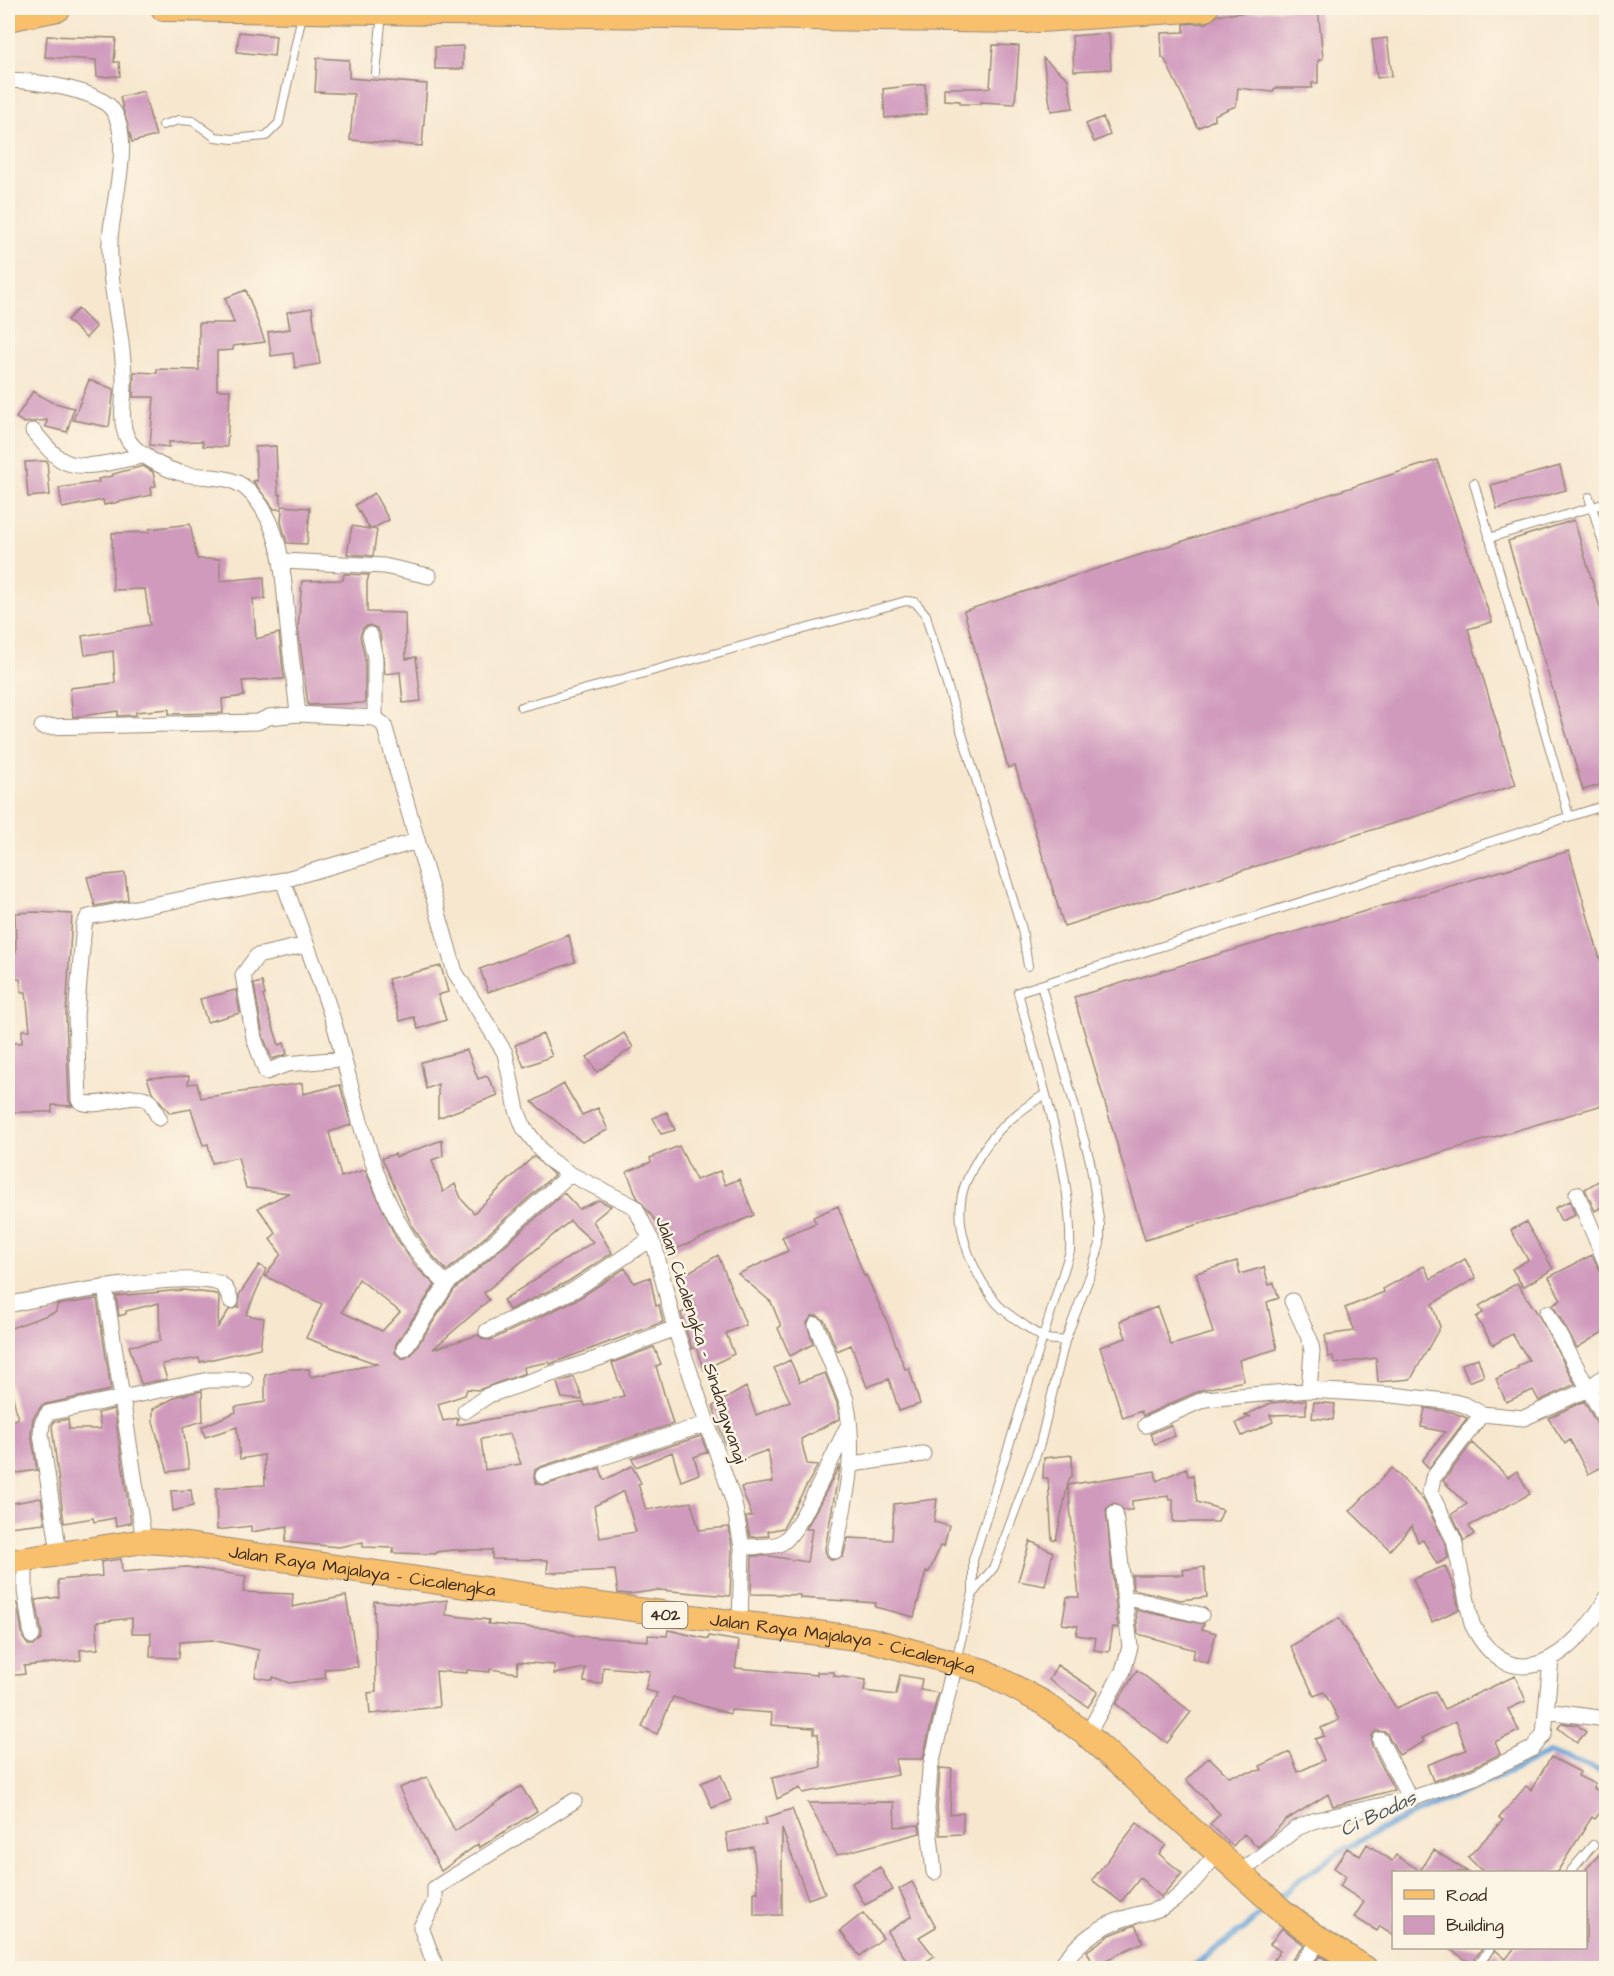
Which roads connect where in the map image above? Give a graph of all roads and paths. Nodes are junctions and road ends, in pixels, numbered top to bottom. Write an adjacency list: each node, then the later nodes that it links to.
1 (58, 8): 6 (highway)
2 (164, 8): 4 (highway)
3 (1205, 8): 5 (highway)
4 (303, 10): 5 (highway); 9 (lane)
5 (383, 12): 7 (lane)
6 (8, 18)
7 (376, 73)
8 (8, 80): 11 (street)
9 (163, 125)
10 (33, 431): 11 (street)
11 (146, 455): 18 (street)
12 (1474, 483): 16 (lane)
13 (1589, 497): 15 (lane)
14 (1606, 503): 15 (lane)
15 (1593, 508): 16 (lane); 17 (lane)
16 (1490, 538): 26 (lane)
17 (1606, 553)
18 (283, 561): 19 (street); 22 (street)
19 (429, 576)
20 (370, 635): 23 (street)
21 (521, 706): 30 (lane)
22 (298, 714): 23 (street); 24 (street)
23 (375, 718): 27 (street, Jalan Cicalengka - Sindangwangi)
24 (42, 728)
25 (1606, 805): 26 (lane)
26 (1569, 816): 31 (lane)
27 (417, 841): 28 (street); 35 (street, Jalan Cicalengka - Sindangwangi)
28 (283, 880): 29 (street); 34 (street)
29 (306, 945): 32 (street); 32 (street)
30 (1028, 966)
31 (1041, 985): 33 (lane); 49 (lane)
32 (341, 1059): 39 (street)
33 (1044, 1095): 48 (lane); 48 (lane)
34 (159, 1118)
35 (570, 1174): 37 (street, Jalan Cicalengka - Sindangwangi); 39 (street)
36 (1576, 1194): 38 (street)
37 (651, 1239): 46 (street, Jalan Cicalengka - Sindangwangi); 47 (street)
38 (1606, 1263)
39 (447, 1284): 50 (street)
40 (105, 1287): 41 (street); 43 (street); 55 (street)
41 (231, 1301)
42 (1292, 1301): 54 (street)
43 (8, 1305)
44 (1547, 1313): 53 (street)
45 (816, 1325): 60 (street)
46 (675, 1328): 56 (street); 59 (street, Jalan Cicalengka - Sindangwangi)
47 (487, 1331)
48 (1045, 1338): 49 (lane); 71 (lane)
49 (1065, 1341): 71 (lane)
50 (404, 1349)
51 (1606, 1375): 53 (street)
52 (245, 1380): 55 (street)
53 (1588, 1389): 57 (street); 58 (street)
54 (1309, 1390): 57 (street); 61 (street)
55 (122, 1396): 66 (street); 69 (street)
56 (465, 1412)
57 (1482, 1414): 77 (street)
58 (1606, 1421)
59 (706, 1424): 64 (street); 67 (street, Jalan Cicalengka - Sindangwangi)
60 (849, 1424): 63 (street); 67 (street)
61 (1146, 1425)
62 (923, 1454): 63 (street)
63 (852, 1464): 68 (street)
64 (543, 1476)
65 (1115, 1513): 72 (street)
66 (144, 1541): 69 (main road, Jalan Raya Majalaya - Cicalengka / 402); 75 (main road, Jalan Raya Majalaya - Cicalengka / 402)
67 (742, 1547): 75 (street, Jalan Cicalengka - Sindangwangi)
68 (835, 1551)
69 (59, 1553): 70 (main road, Jalan Raya Majalaya - Cicalengka / 402)
70 (16, 1560): 76 (street)
71 (973, 1593): 78 (lane)
72 (1124, 1597): 74 (street); 81 (street)
73 (1606, 1599): 77 (street)
74 (1201, 1615)
75 (740, 1625): 78 (main road, Jalan Raya Majalaya - Cicalengka / 402)
76 (32, 1636)
77 (1551, 1660): 79 (street)
78 (955, 1663): 81 (main road, Jalan Raya Majalaya - Cicalengka / 402); 88 (street)
79 (1546, 1711): 80 (street); 83 (street)
80 (1606, 1719)
81 (1087, 1735): 86 (main road, Jalan Raya Majalaya - Cicalengka / 402)
82 (1380, 1740): 83 (street)
83 (1410, 1799): 89 (street)
84 (574, 1801): 92 (street)
85 (1593, 1845): 87 (lane)
86 (1218, 1853): 89 (main road, Jalan Raya Majalaya - Cicalengka / 402); 93 (street)
87 (1571, 1871)
88 (934, 1872)
89 (1245, 1877): 90 (main road, Jalan Raya Majalaya - Cicalengka / 402)
90 (1321, 1940): 94 (street); 95 (main road, Jalan Raya Majalaya - Cicalengka / 402)
91 (1489, 1949): 96 (lane)
92 (436, 1968)
93 (1059, 1968)
94 (1298, 1968)
95 (1365, 1968)
96 (1477, 1968)

